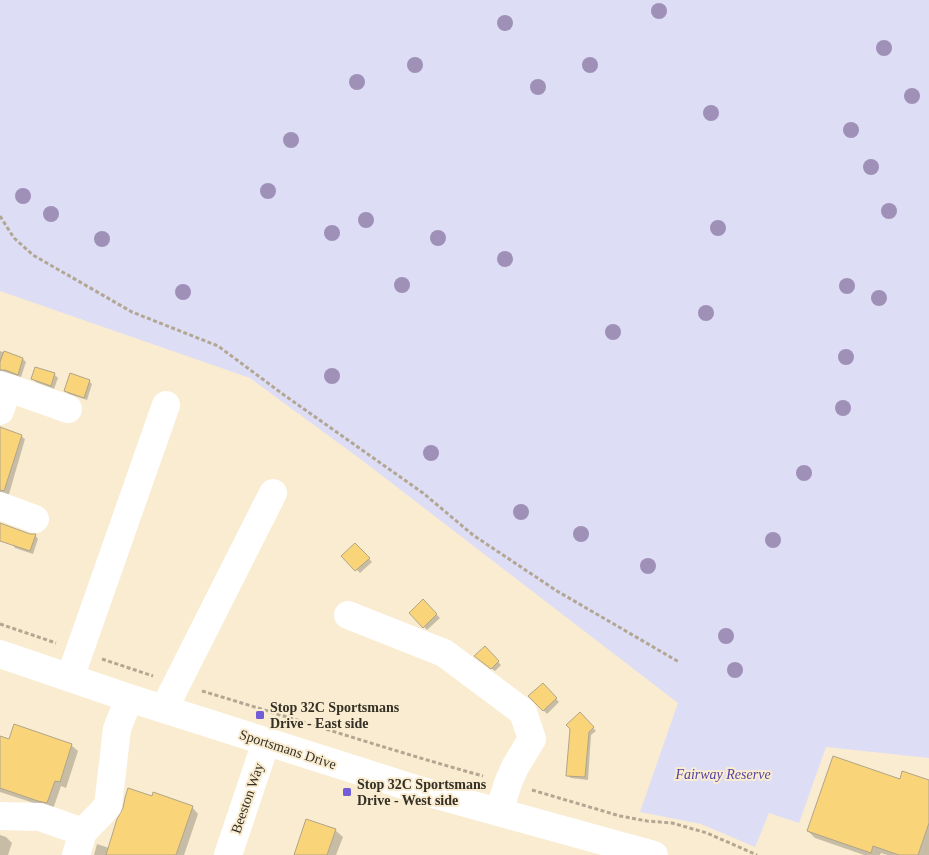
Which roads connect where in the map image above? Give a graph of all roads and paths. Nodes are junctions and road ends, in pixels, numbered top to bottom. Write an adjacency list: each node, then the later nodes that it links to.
1 (0, 216): 12 (path)
2 (3, 395): 4 (street)
3 (166, 406): 10 (street)
4 (68, 409)
5 (273, 493): 14 (street)
6 (0, 506): 7 (street)
7 (35, 519)
8 (348, 615): 18 (street)
9 (0, 624): 10 (path)
10 (79, 652): 13 (street); 14 (path)
11 (0, 654): 13 (street, Sportsmans Drive)
12 (678, 662)
13 (70, 678): 15 (street, Sportsmans Drive)
14 (177, 684): 16 (street); 18 (path)
15 (129, 698): 16 (street, Sportsmans Drive); 21 (street)
16 (164, 709): 17 (street, Sportsmans Drive)
17 (266, 742): 19 (street, Sportsmans Drive); 22 (street, Beeston Way)
18 (508, 783): 19 (street); 24 (path)
19 (499, 812): 23 (street, Sportsmans Drive)
20 (0, 816): 21 (street)
21 (80, 844)
22 (228, 855)
23 (654, 855)
24 (757, 855)

